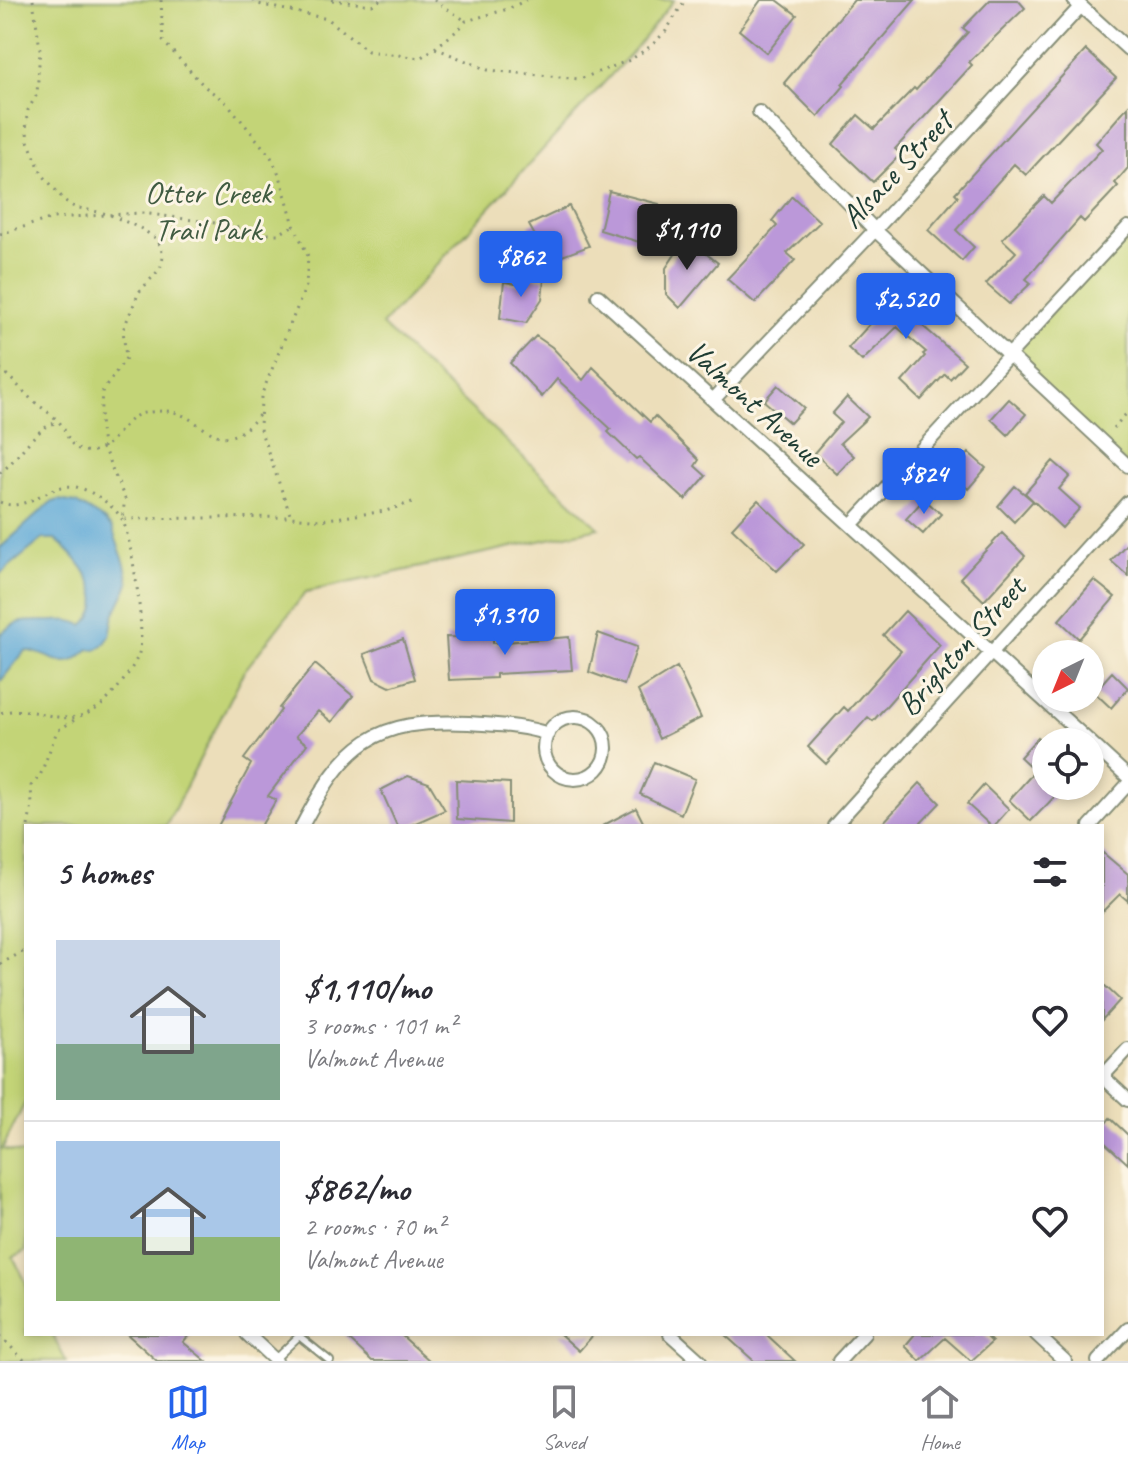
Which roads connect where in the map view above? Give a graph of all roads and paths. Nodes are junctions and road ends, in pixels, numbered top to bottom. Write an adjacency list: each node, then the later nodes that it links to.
1 (33, 0): 14 (path)
2 (161, 0): 15 (path)
3 (253, 0): 11 (path)
4 (332, 0): 5 (path)
5 (380, 0)
6 (434, 0): 10 (path)
7 (526, 0): 10 (path)
8 (685, 0): 11 (path)
9 (1077, 3): 12 (street); 17 (street, Alsace Street)
10 (466, 21): 11 (path)
11 (435, 48)
12 (1128, 49)
13 (759, 112): 17 (street)
14 (108, 214): 15 (path); 18 (path); 27 (path)
15 (294, 225): 24 (path)
16 (1128, 227): 20 (street)
17 (875, 230): 20 (street); 22 (street, Alsace Street)
18 (0, 234)
19 (598, 296): 22 (street, Valmont Avenue)
20 (1010, 356): 28 (street); 35 (street)
21 (0, 369): 25 (path)
22 (713, 400): 35 (street, Valmont Avenue)
23 (1128, 412): 26 (path)
24 (260, 414): 27 (path); 33 (path)
25 (59, 421): 27 (path); 29 (path)
26 (1113, 428)
27 (103, 447): 34 (path)
28 (1128, 466)
29 (0, 473)
30 (415, 501): 33 (path)
31 (0, 502): 34 (path)
32 (1128, 502): 36 (street, Brighton Street)
33 (291, 517): 34 (path)
34 (122, 519): 38 (path)
35 (851, 525): 36 (street, Valmont Avenue)
36 (990, 652): 39 (street, Valmont Avenue); 46 (street, Brighton Street)
37 (0, 713): 38 (path)
38 (76, 719): 44 (path)
39 (1074, 728)
40 (548, 734): 40 (street); 45 (street)
41 (1104, 755): 42 (street, Valmont Avenue)
42 (1128, 777)
43 (1128, 784): 47 (street)
44 (28, 824)
45 (303, 824)
46 (836, 824)
47 (1092, 824)
48 (24, 951): 49 (path)
49 (0, 964)
50 (1128, 1049): 51 (street)
51 (1104, 1075)
52 (1104, 1079): 53 (street)
53 (1128, 1100)
54 (1128, 1329): 66 (street)
55 (0, 1336): 61 (path)
56 (249, 1336): 60 (street)
57 (672, 1336): 63 (street)
58 (862, 1336): 64 (street)
59 (1038, 1336): 65 (street)
60 (276, 1360): 62 (lane)
61 (25, 1361)
62 (330, 1361)
63 (700, 1361)
64 (839, 1361)
65 (1065, 1361)
66 (1098, 1361)

